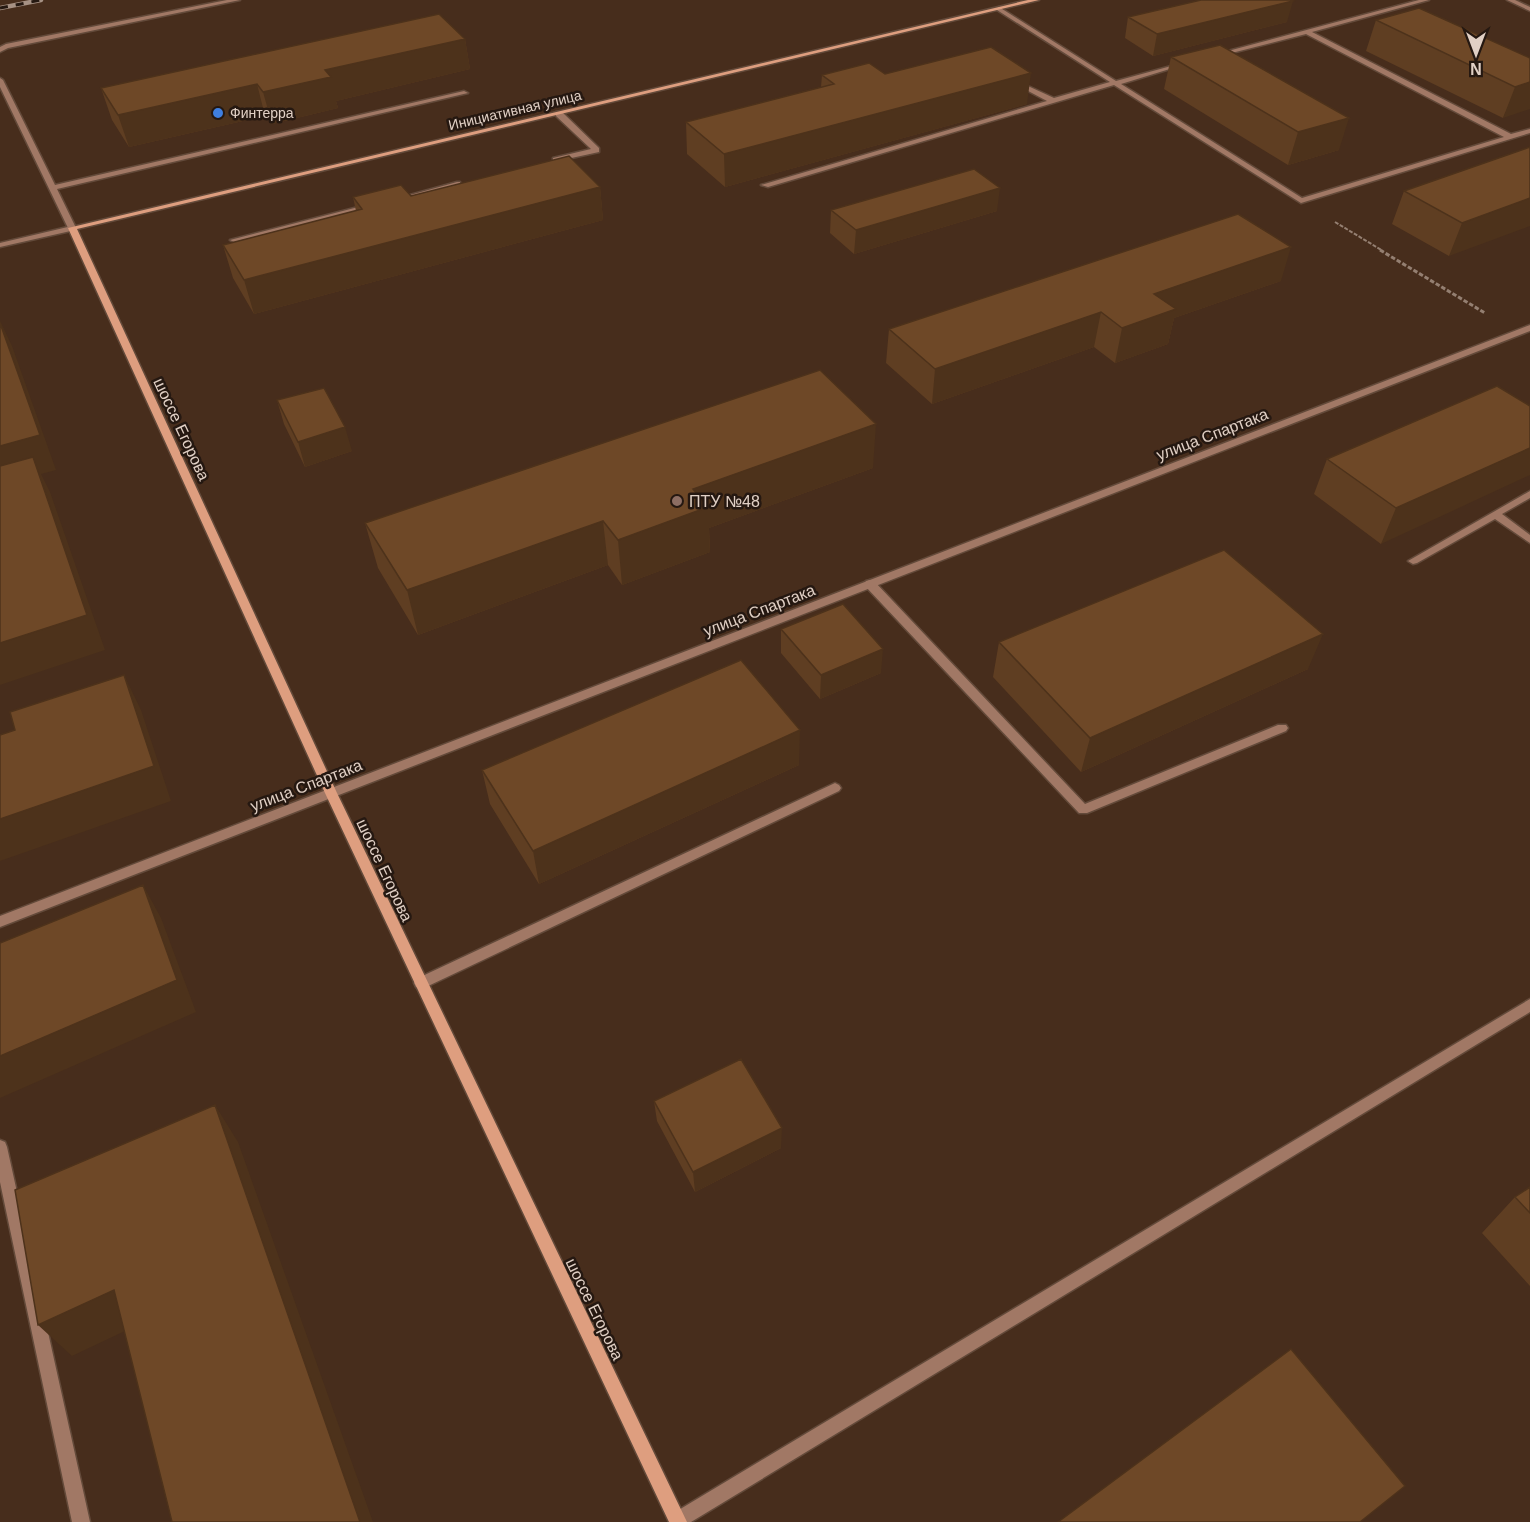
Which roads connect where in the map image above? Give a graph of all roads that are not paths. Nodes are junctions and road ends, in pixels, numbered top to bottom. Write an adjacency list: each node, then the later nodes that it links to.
1 (237, 0): 8 (street)
2 (1036, 0): 5 (main road, Инициативная улица)
3 (1426, 0): 7 (street)
4 (1510, 0): 6 (street)
5 (999, 9): 13 (street); 16 (main road, Инициативная улица)
6 (1530, 9)
7 (1306, 32): 9 (street); 18 (street)
8 (0, 50)
9 (1204, 58)
10 (1193, 61): 13 (street)
11 (1005, 76): 15 (street)
12 (0, 80): 22 (street)
13 (1114, 82): 15 (street); 18 (street)
14 (464, 93): 22 (street)
15 (1052, 100): 21 (street)
16 (559, 114): 19 (street); 23 (main road, Инициативная улица)
17 (1530, 131): 18 (street)
18 (1510, 137)
19 (551, 161)
20 (472, 181): 24 (street)
21 (765, 185)
22 (52, 188): 23 (street)
23 (72, 228): 25 (street, Инициативная улица); 36 (main road, шоссе Егорова)
24 (234, 240)
25 (0, 245)
26 (1530, 328): 27 (street, улица Спартака)
27 (1517, 333): 28 (street); 33 (street, улица Спартака)
28 (1530, 341)
29 (1530, 494): 30 (street)
30 (1496, 514): 31 (street); 32 (street)
31 (1530, 540)
32 (1413, 561)
33 (870, 584): 34 (street); 36 (street, улица Спартака)
34 (1282, 728)
35 (835, 788): 38 (street)
36 (331, 793): 37 (street, улица Спартака); 38 (main road, шоссе Егорова)
37 (0, 922)
38 (421, 983): 41 (main road, шоссе Егорова)
39 (1530, 1005): 41 (street)
40 (0, 1147): 42 (street)
41 (678, 1521)
42 (81, 1522)

